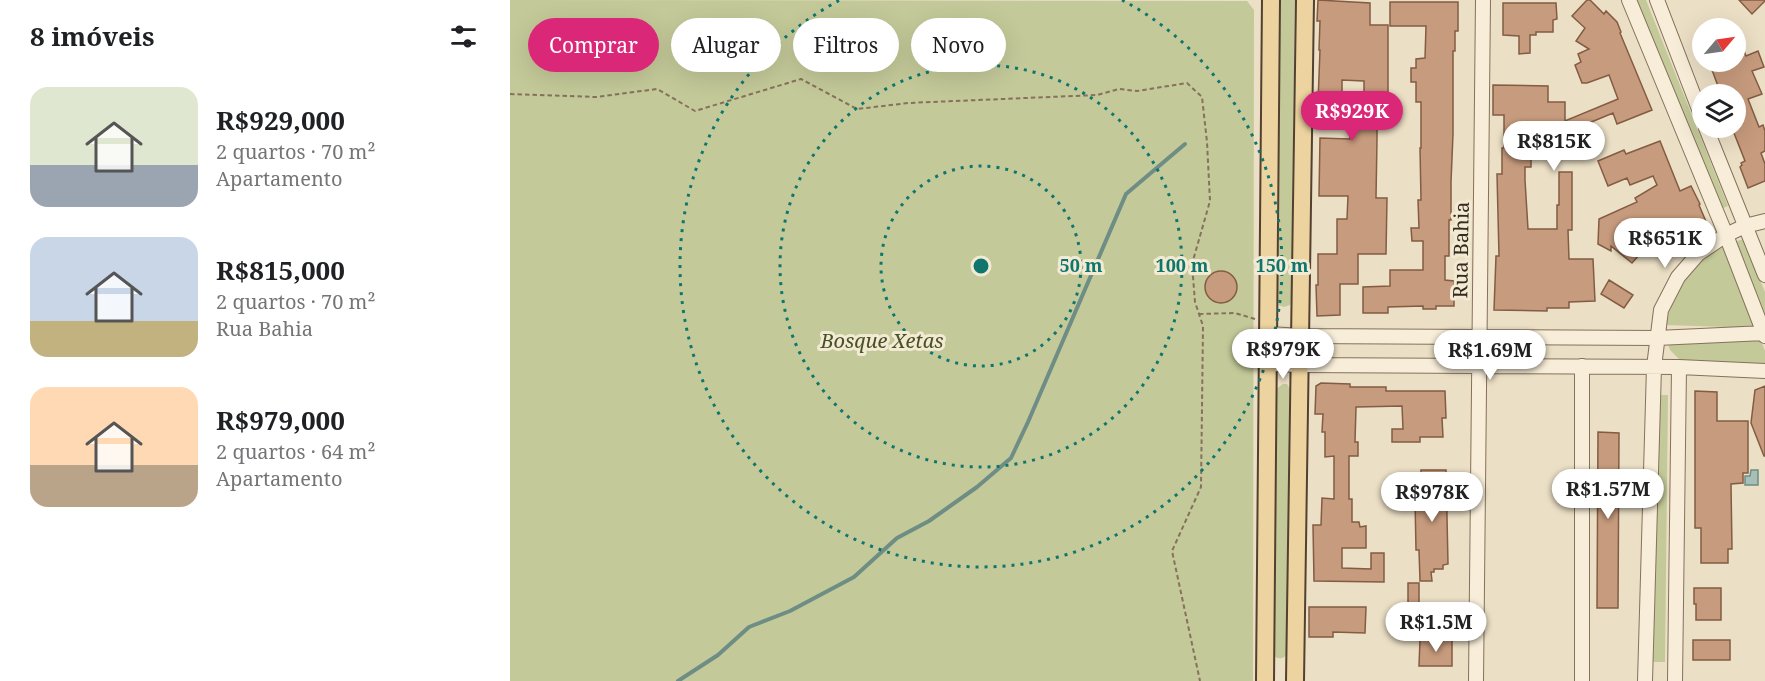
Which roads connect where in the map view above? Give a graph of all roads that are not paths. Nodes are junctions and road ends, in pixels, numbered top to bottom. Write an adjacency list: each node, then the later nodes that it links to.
1 (1271, 0): 12 (main road)
2 (1305, 0): 14 (main road)
3 (1483, 0): 15 (street, Rua Bahia)
4 (1629, 0): 10 (street)
5 (1657, 0): 6 (street)
6 (1692, 91)
7 (1710, 138): 9 (street)
8 (1765, 221): 9 (street)
9 (1745, 226): 10 (street); 11 (street)
10 (1725, 235): 13 (street); 16 (street)
11 (1765, 275)
12 (1269, 328): 14 (street); 17 (main road)
13 (1765, 334): 16 (street)
14 (1300, 336): 15 (street); 18 (main road)
15 (1480, 338): 16 (street); 19 (street, Rua Bahia)
16 (1657, 338): 21 (street); 22 (street)
17 (1268, 364): 18 (street); 24 (main road)
18 (1300, 366): 19 (street); 25 (main road)
19 (1480, 366): 20 (street); 26 (street, Rua Bahia)
20 (1582, 366): 21 (street); 27 (street)
21 (1654, 367): 22 (street); 28 (street)
22 (1679, 367): 23 (street); 29 (street)
23 (1765, 371)
24 (1265, 681)
25 (1295, 681)
26 (1476, 681)
27 (1582, 681)
28 (1645, 681)
29 (1675, 681)

